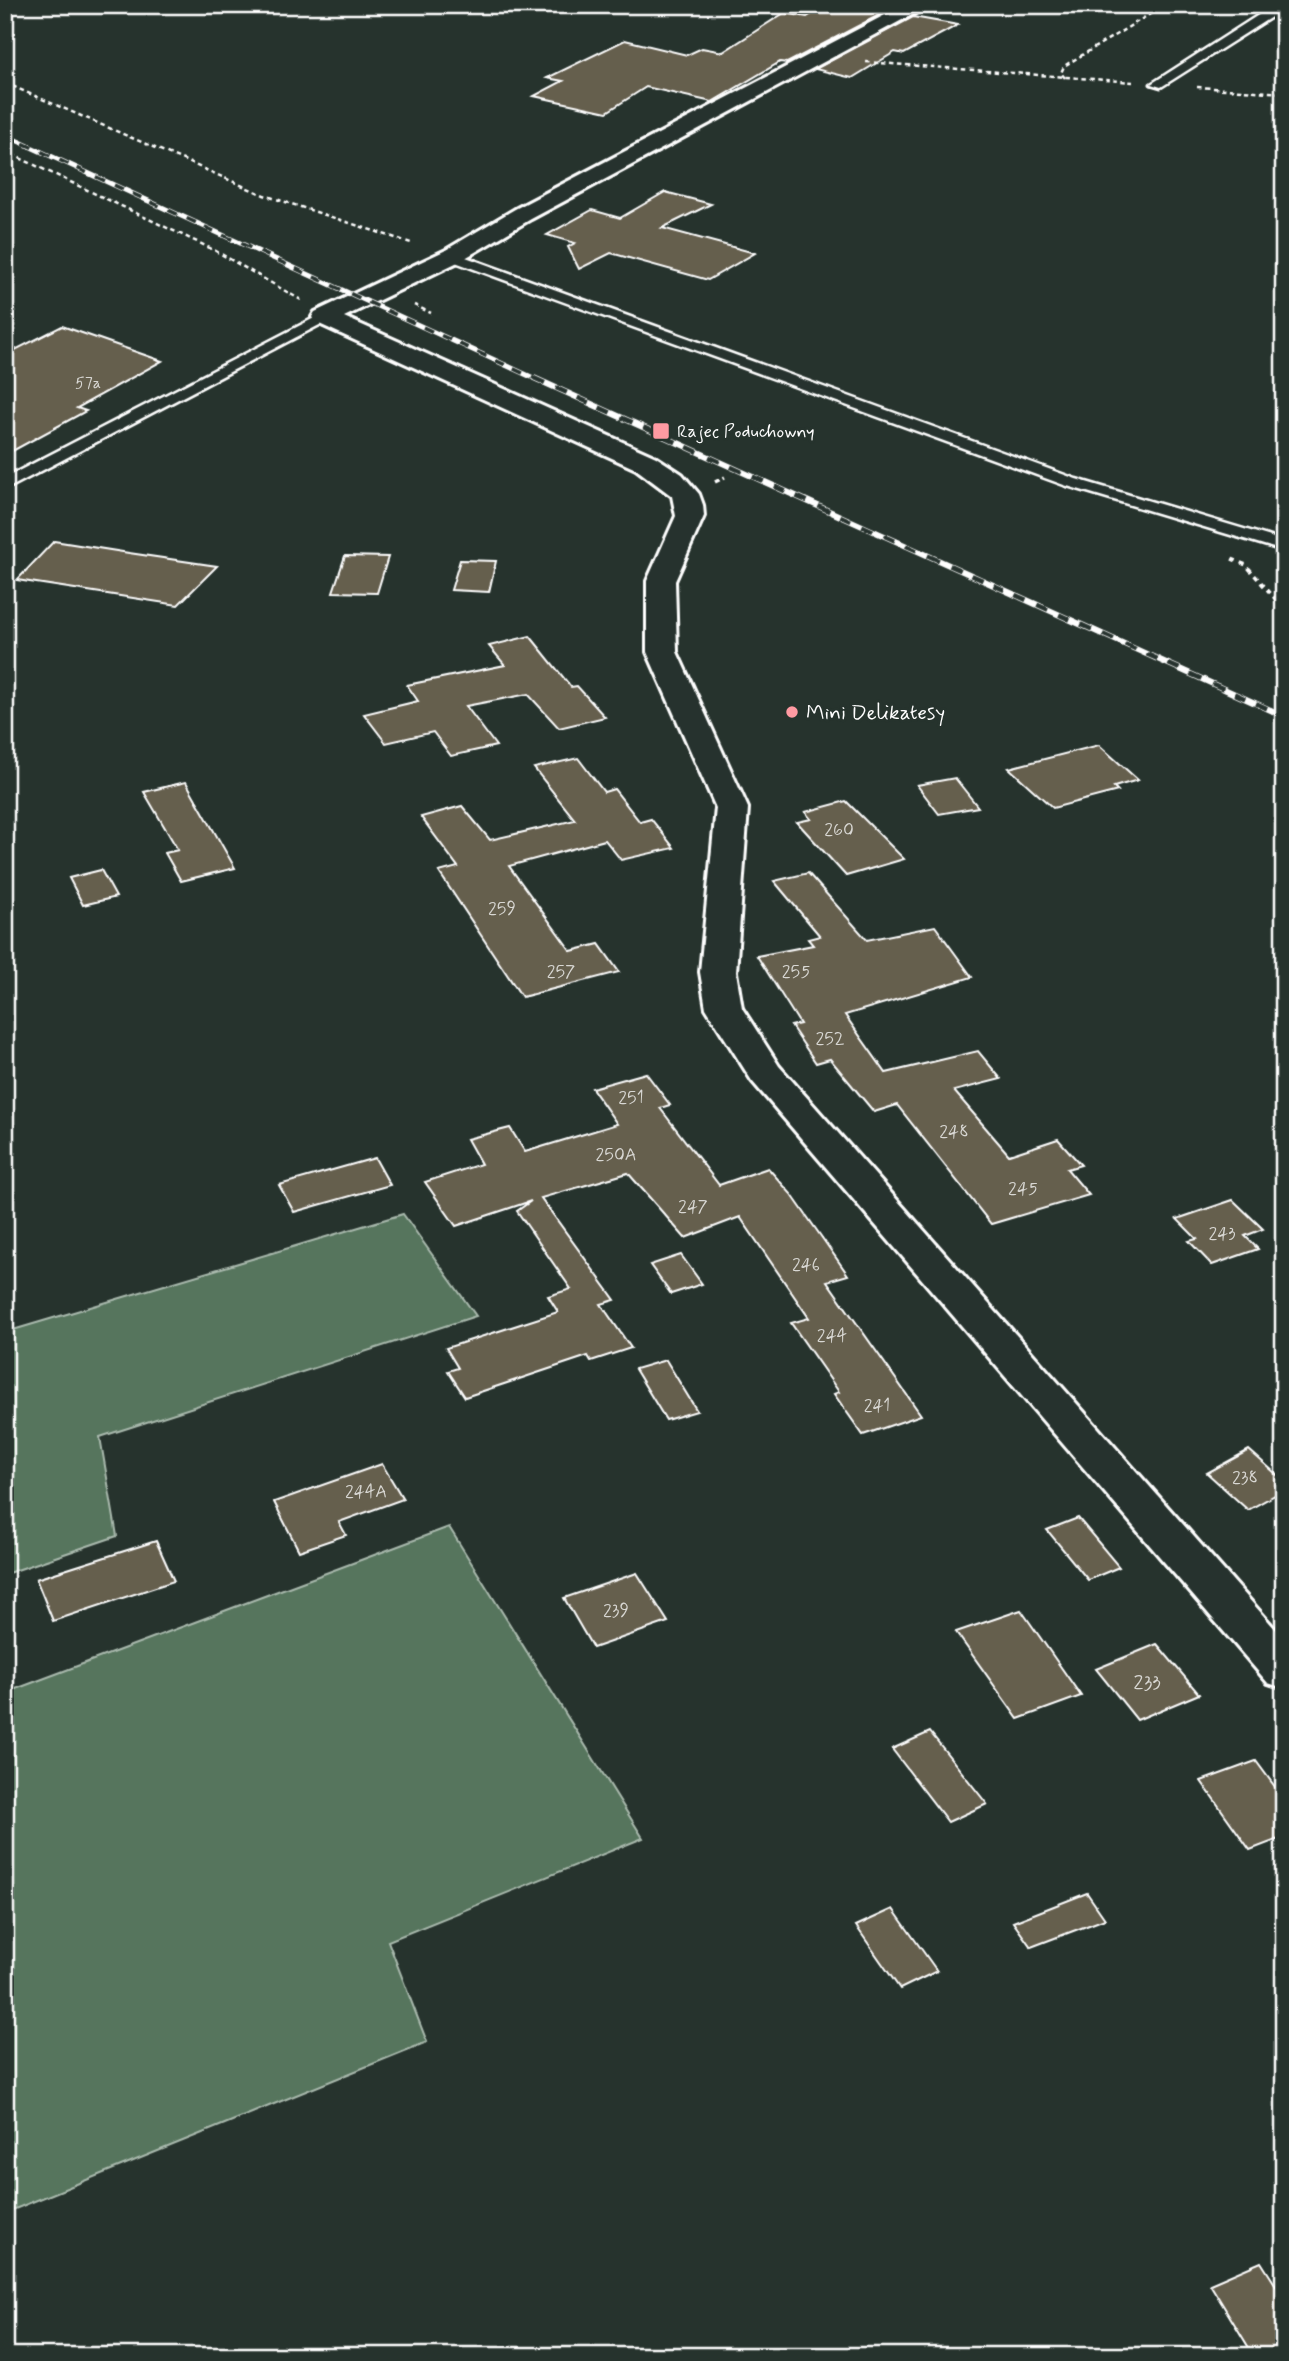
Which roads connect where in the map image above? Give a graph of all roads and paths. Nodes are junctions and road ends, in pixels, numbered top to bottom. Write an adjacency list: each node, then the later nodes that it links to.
1 (920, 5): 4 (street)
2 (1165, 5): 5 (path)
3 (1282, 5): 7 (lane)
4 (820, 58): 5 (path); 10 (street)
5 (1065, 78): 7 (path)
6 (5, 83): 10 (path)
7 (1157, 83): 8 (path)
8 (1284, 93)
9 (5, 150): 11 (path)
10 (452, 256): 11 (street); 13 (lane)
11 (324, 317): 12 (lane); 14 (street)
12 (5, 485)
13 (1284, 546)
14 (1284, 1671)

